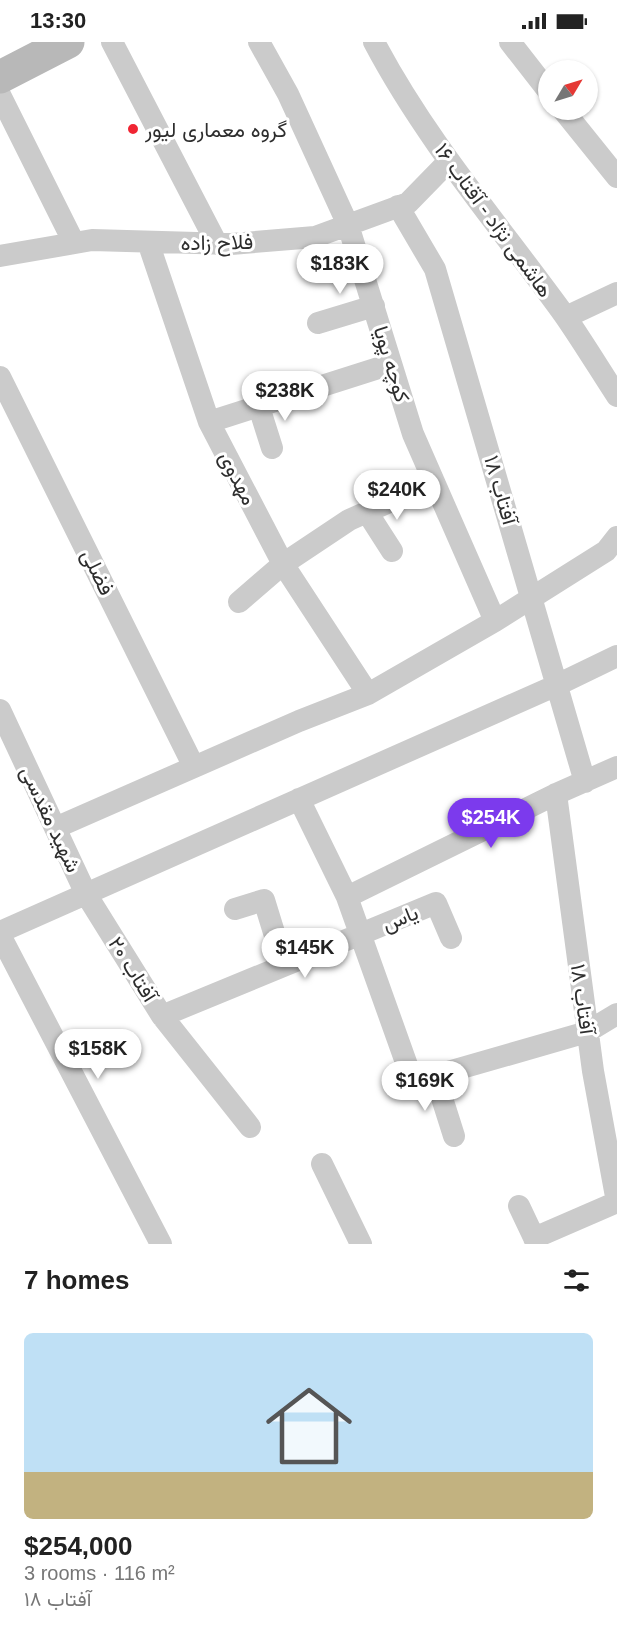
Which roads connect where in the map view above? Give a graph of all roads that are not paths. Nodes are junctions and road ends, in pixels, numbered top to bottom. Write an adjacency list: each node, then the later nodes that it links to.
1 (68, 42): 6 (main road)
2 (112, 42): 16 (street)
3 (260, 42): 13 (street, کوچه پویا)
4 (374, 42): 10 (street, هاشمی نژاد - آقتاب ۱۶)
5 (510, 42): 7 (street)
6 (0, 77)
7 (538, 78)
8 (0, 95): 15 (street)
9 (571, 120): 11 (street)
10 (449, 161): 12 (street, فلاح زاده); 20 (street, هاشمی نژاد - آقتاب ۱۶)
11 (617, 177)
12 (398, 206): 13 (street, فلاح زاده); 33 (street, آفتاب ۱۸)
13 (348, 225): 16 (street, فلاح زاده); 19 (street, کوچه پویا)
14 (148, 242): 15 (street, فلاح زاده); 16 (street, فلاح زاده); 26 (street, مهدوی)
15 (74, 243): 17 (street, فلاح زاده)
16 (217, 244)
17 (0, 256)
18 (617, 294): 20 (street)
19 (374, 306): 21 (street); 22 (street, کوچه پویا)
20 (566, 317): 24 (street, هاشمی نژاد - آقتاب ۱۶)
21 (318, 323)
22 (392, 364): 25 (street); 28 (street, کوچه پویا)
23 (0, 377): 41 (street, فضلی)
24 (617, 396)
25 (259, 407): 26 (street); 27 (street)
26 (209, 422): 32 (street, مهدوی)
27 (272, 448)
28 (434, 482): 29 (street); 35 (street, کوچه پویا)
29 (367, 512): 31 (street); 32 (street)
30 (617, 537): 33 (street)
31 (392, 551)
32 (283, 564): 34 (street); 38 (street, مهدوی)
33 (532, 597): 35 (street); 37 (street, آفتاب ۱۸)
34 (239, 602)
35 (495, 621): 38 (street)
36 (617, 656): 37 (street)
37 (557, 685): 43 (street, آفتاب ۱۸); 45 (street)
38 (368, 694): 41 (street)
39 (0, 711): 40 (street, شهید مقدسی)
40 (5, 736): 46 (street, شهید مقدسی)
41 (194, 767): 46 (street)
42 (617, 767): 43 (street)
43 (585, 782): 44 (street)
44 (556, 794): 48 (street); 56 (street, آفتاب ۱۸)
45 (299, 800): 47 (street); 48 (street)
46 (55, 828): 47 (street, شهید مقدسی)
47 (86, 894): 50 (street); 55 (street, آفتاب ۲۰)
48 (347, 897): 51 (street)
49 (235, 909): 53 (street)
50 (0, 934): 64 (street)
51 (360, 934): 52 (street, یاس); 53 (street, یاس); 57 (street)
52 (451, 938)
53 (284, 965): 55 (street, یاس)
54 (617, 1014): 56 (street)
55 (162, 1016): 58 (street, آفتاب ۲۰)
56 (588, 1032): 57 (street); 61 (street, آفتاب ۱۸)
57 (435, 1076): 59 (street)
58 (250, 1126)
59 (454, 1136)
60 (322, 1164): 65 (street)
61 (617, 1202): 63 (street)
62 (519, 1206): 63 (street)
63 (536, 1241)
64 (161, 1244)
65 (361, 1244)

